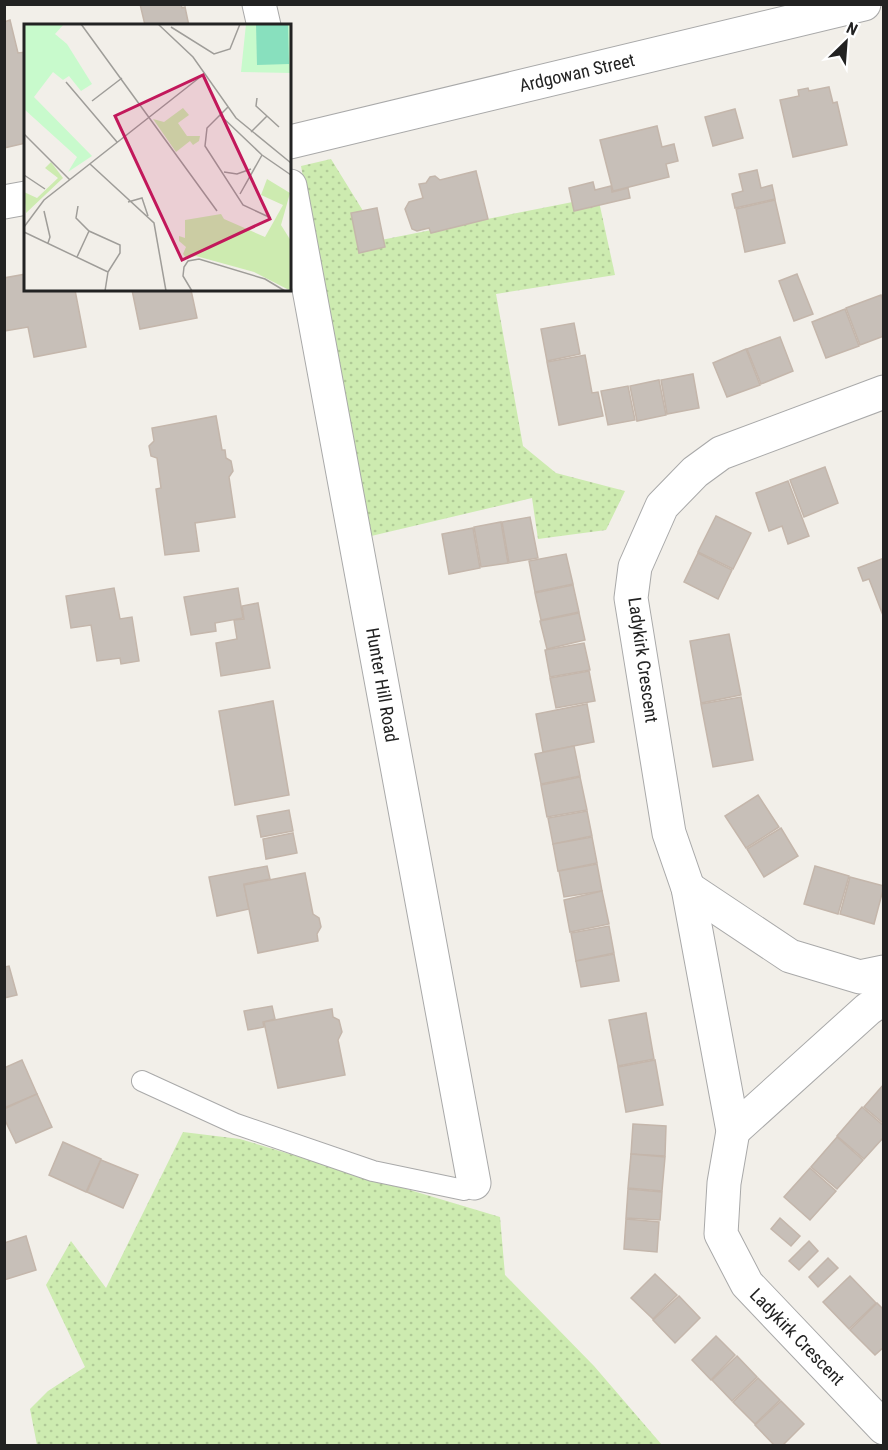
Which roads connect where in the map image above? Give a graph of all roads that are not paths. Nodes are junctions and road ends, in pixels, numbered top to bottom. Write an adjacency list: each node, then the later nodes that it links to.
1 (259, 4): 3 (street)
2 (864, 4): 4 (street, Ardgowan Street)
3 (264, 24)
4 (291, 142)
5 (291, 191): 14 (street, Hunter Hill Road)
6 (24, 198): 7 (street)
7 (4, 202)
8 (881, 401): 9 (street, Ladykirk Crescent)
9 (688, 888): 10 (street); 13 (street, Ladykirk Crescent)
10 (884, 972)
11 (884, 998): 13 (street)
12 (142, 1081): 14 (lane)
13 (733, 1131): 15 (street, Ladykirk Crescent)
14 (474, 1184)
15 (884, 1428)

